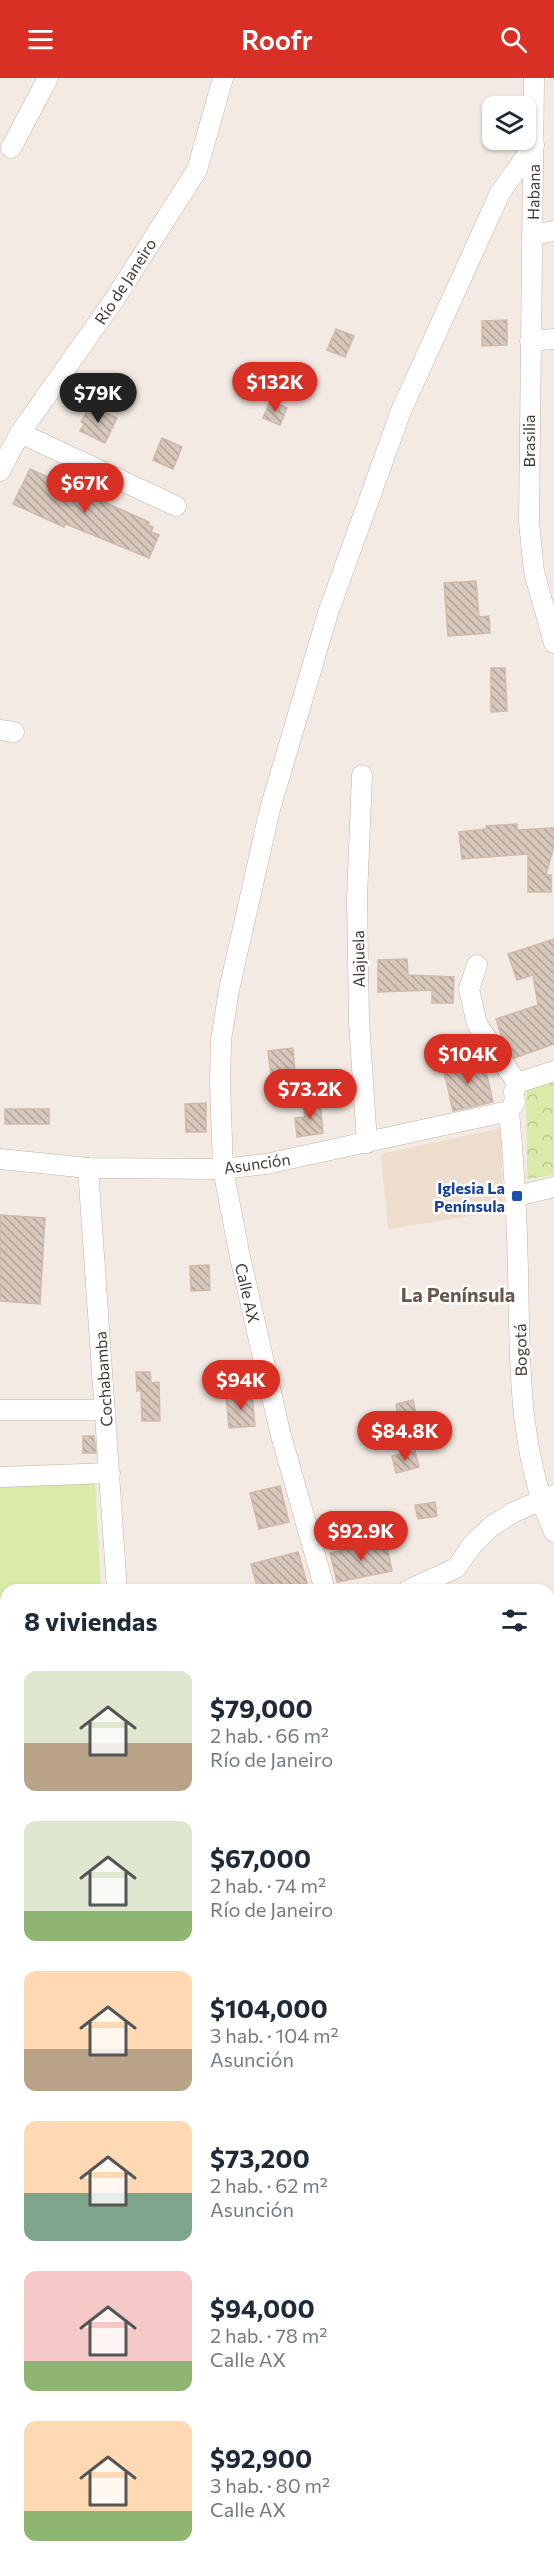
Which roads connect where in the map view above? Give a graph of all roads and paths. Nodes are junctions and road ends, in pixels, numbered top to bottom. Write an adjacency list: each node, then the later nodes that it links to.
1 (48, 78): 5 (street)
2 (223, 78): 12 (street, Río de Janeiro)
3 (535, 78): 4 (street, Habana)
4 (535, 96)
5 (10, 148)
6 (530, 150): 24 (street, Calle AX)
7 (534, 150): 9 (street, Habana)
8 (554, 231): 9 (street)
9 (532, 235): 11 (street, Brasilia)
10 (554, 339): 11 (street)
11 (530, 341): 15 (street, Brasilia)
12 (20, 433): 13 (street, Río de Janeiro); 14 (street)
13 (0, 471)
14 (176, 506)
15 (554, 644)
16 (362, 775): 21 (street, Alajuela)
17 (477, 965): 19 (street)
18 (554, 1071): 19 (street)
19 (517, 1083): 20 (street, Bogotá)
20 (509, 1110): 21 (street, Asunción); 26 (street, Bogotá)
21 (367, 1143): 24 (street, Asunción)
22 (0, 1159): 23 (street, Asunción)
23 (88, 1168): 24 (street, Asunción); 28 (street, Cochabamba)
24 (223, 1169): 35 (street, Calle AX)
25 (554, 1188): 26 (street)
26 (517, 1196): 31 (street, Bogotá)
27 (0, 1410): 28 (street)
28 (105, 1410): 29 (street, Cochabamba)
29 (110, 1473): 30 (street); 34 (street, Cochabamba)
30 (0, 1478)
31 (547, 1498): 32 (street, Bogotá); 33 (street)
32 (554, 1532)
33 (456, 1568): 36 (street); 37 (street)
34 (117, 1584)
35 (323, 1584)
36 (421, 1584)
37 (452, 1584)

